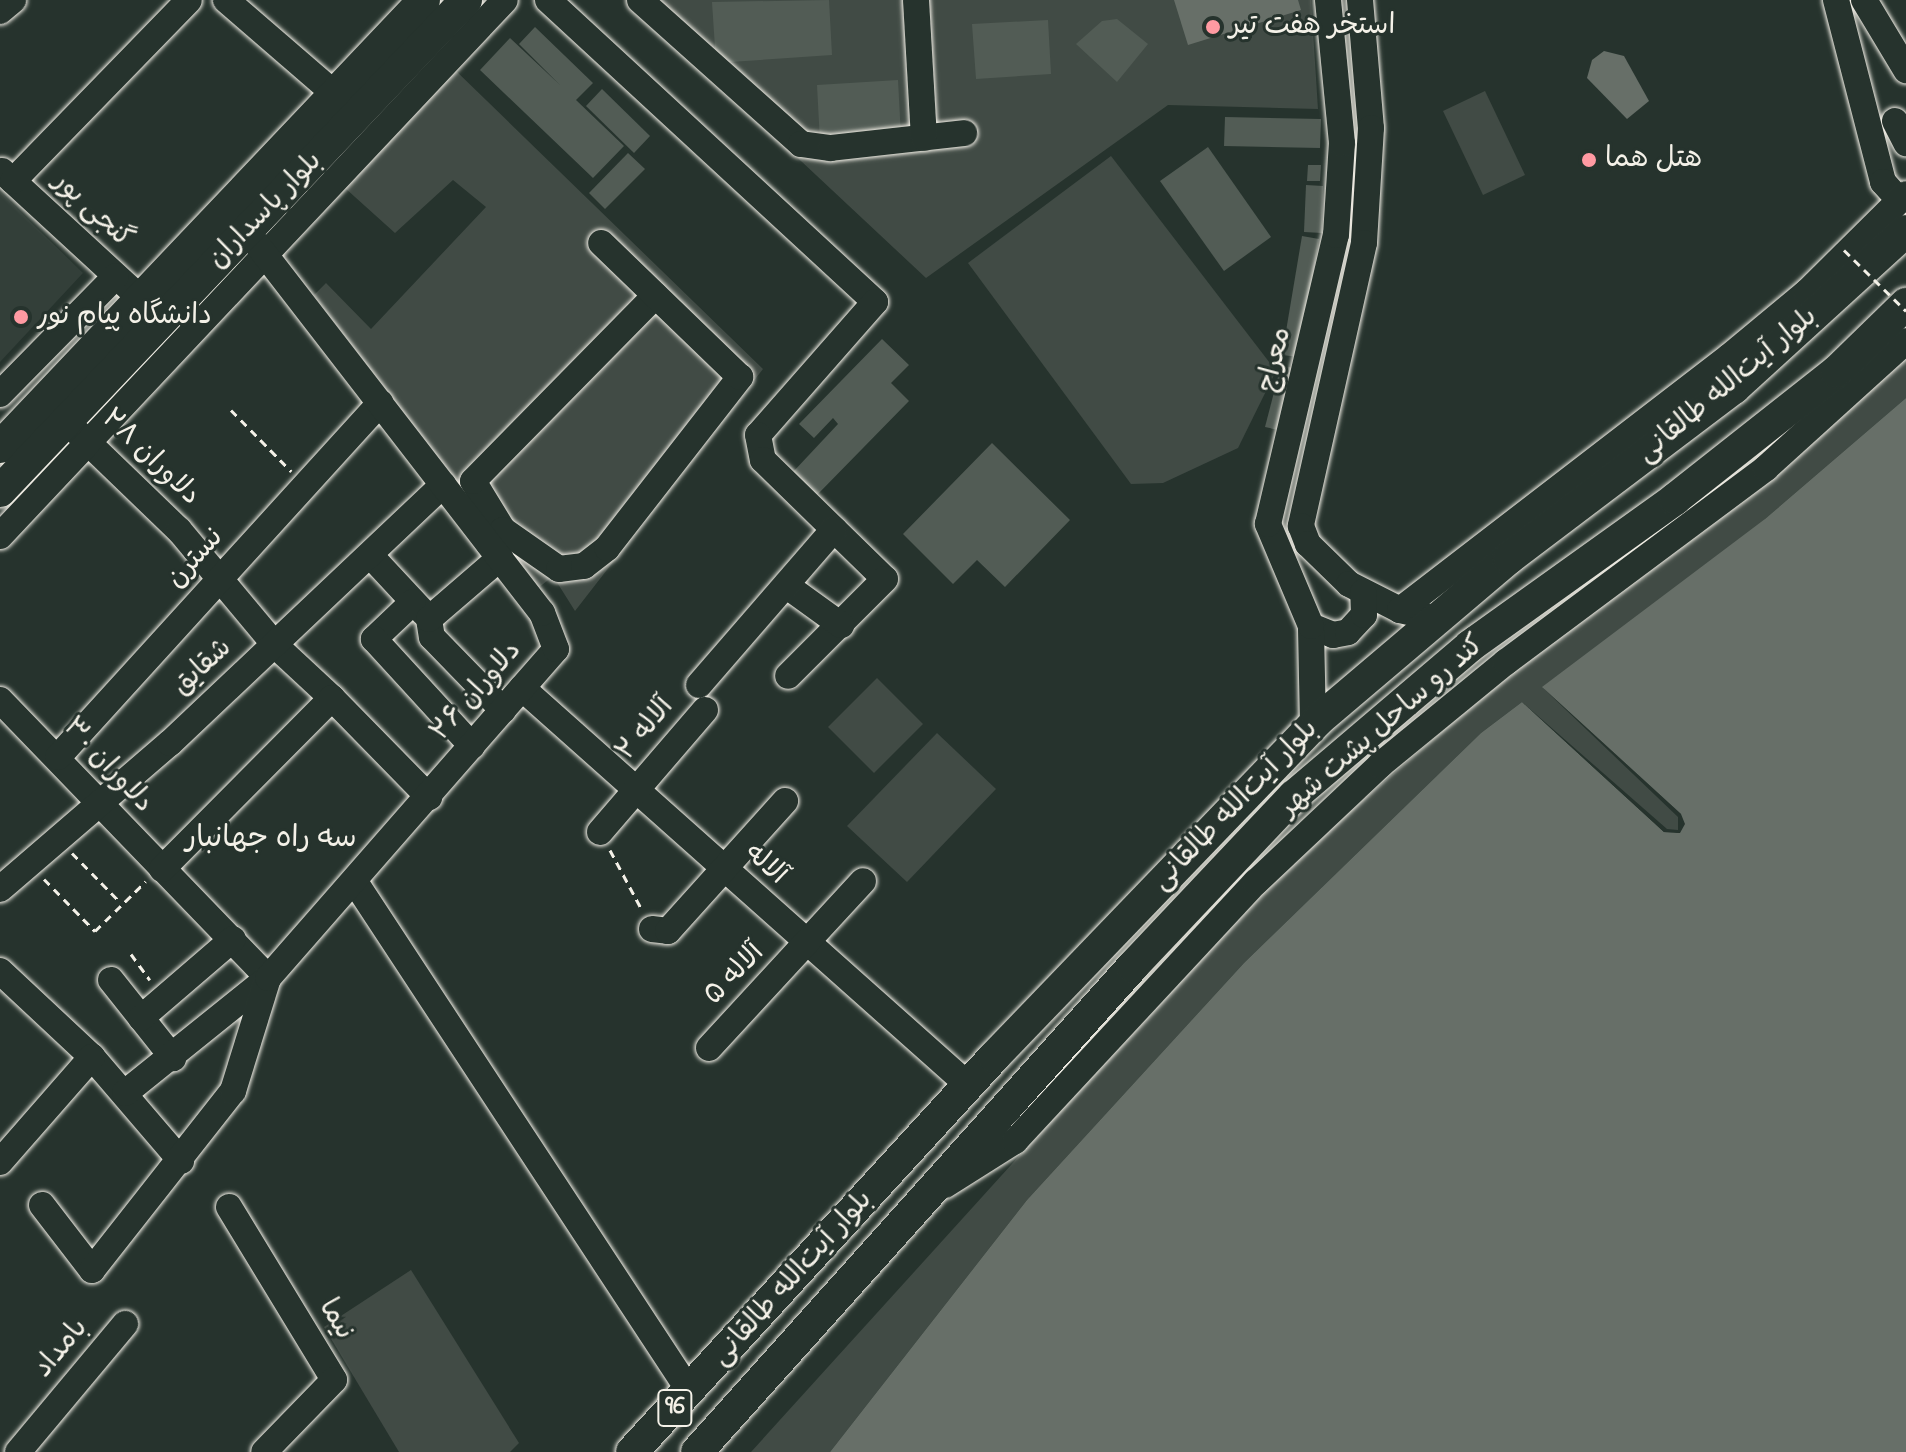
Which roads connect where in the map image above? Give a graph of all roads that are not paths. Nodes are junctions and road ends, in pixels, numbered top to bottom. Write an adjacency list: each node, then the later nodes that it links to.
1 (13, 0): 14 (street)
2 (189, 0): 19 (street)
3 (226, 0): 16 (street)
4 (424, 0): 16 (main road, بلوار پاسداران)
5 (466, 0): 21 (main road, بلوار پاسداران)
6 (505, 0): 21 (street)
7 (548, 0): 34 (street)
8 (640, 0): 18 (street)
9 (916, 0): 18 (street)
10 (1328, 0): 45 (street, معراج)
11 (1360, 0): 40 (street)
12 (1836, 0): 20 (street)
13 (1864, 0): 15 (street)
14 (0, 11)
15 (1906, 70)
16 (335, 94): 25 (main road, بلوار پاسداران)
17 (964, 133): 18 (street)
18 (924, 138)
19 (6, 175): 23 (street, گنجی پور)
20 (1904, 209): 42 (street); 43 (main road, بلوار آیت‌الله طالقانی)
21 (256, 242): 29 (street, دلاوران ۲۶); 30 (main road, بلوار پاسداران)
22 (601, 243): 24 (street)
23 (116, 276): 25 (street, گنجی پور); 28 (street)
24 (655, 296): 36 (street); 36 (street)
25 (141, 299): 31 (main road, بلوار پاسداران)
26 (1906, 304): 79 (main road, بلوار آیت‌الله طالقانی)
27 (1906, 341): 79 (street, کند رو ساحل پشت شهر)
28 (0, 394)
29 (380, 403): 32 (street, دلاوران ۲۶); 38 (street, نسترن)
30 (77, 432): 33 (main road, بلوار پاسداران); 35 (street); 38 (street, دلاوران ۲۸)
31 (0, 447)
32 (443, 485): 36 (street, دلاوران ۲۶); 37 (street, شقایق)
33 (0, 491)
34 (834, 529): 39 (street, آلاله ۲); 44 (street)
35 (0, 536)
36 (497, 544): 41 (street); 48 (street, دلاوران ۲۶)
37 (370, 555): 41 (street); 46 (street, شقایق)
38 (221, 578): 46 (street, دلاوران ۲۸); 54 (street, نسترن)
39 (787, 586): 44 (street); 55 (street, آلاله ۲)
40 (1363, 592): 42 (street); 45 (street)
41 (421, 610): 51 (street); 53 (street)
42 (1400, 610): 43 (street)
43 (1436, 618): 52 (main road, بلوار آیت‌الله طالقانی)
44 (841, 625): 47 (street)
45 (1311, 626): 52 (street, معراج)
46 (275, 645): 49 (street, دلاوران ۲۸); 58 (street, شقایق)
47 (788, 676)
48 (522, 688): 51 (street, دلاوران ۲۶); 55 (street, آلاله)
49 (332, 698): 56 (street, دلاوران ۲۸); 60 (street)
50 (0, 700): 54 (street, دلاوران ۳۰)
51 (503, 710): 53 (street, دلاوران ۲۶)
52 (1313, 725): 75 (main road, بلوار آیت‌الله طالقانی)
53 (472, 746): 56 (street, دلاوران ۲۶)
54 (58, 757): 58 (street, دلاوران ۳۰)
55 (637, 792): 59 (street, آلاله ۲); 61 (street, آلاله)
56 (429, 797): 63 (street, دلاوران ۲۶)
57 (785, 801): 61 (street)
58 (98, 806): 60 (street, دلاوران ۳۰); 64 (street, شقایق)
59 (600, 832)
60 (162, 869): 66 (street, دلاوران ۳۰)
61 (725, 872): 65 (street); 67 (street, آلاله)
62 (863, 881): 67 (street, آلاله ۵)
63 (355, 882): 69 (street, دلاوران ۲۶); 87 (street)
64 (0, 889)
65 (652, 929)
66 (233, 939): 69 (street, دلاوران ۳۰); 71 (street)
67 (808, 946): 72 (street, آلاله ۵); 75 (street, آلاله)
68 (0, 971): 73 (street)
69 (268, 978): 74 (street); 77 (street, دلاوران ۲۶)
70 (111, 980): 71 (street)
71 (141, 1018): 74 (street)
72 (709, 1048)
73 (92, 1057): 76 (street); 78 (street)
74 (173, 1058): 76 (street)
75 (968, 1085): 82 (main road, بلوار آیت‌الله طالقانی)
76 (125, 1093): 77 (street)
77 (181, 1161): 80 (street, دلاوران ۲۶)
78 (0, 1162)
79 (932, 1193): 83 (main road, بلوار آیت‌الله طالقانی)
80 (42, 1205)
81 (229, 1207): 89 (street, نیما)
82 (789, 1285): 83 (main road); 85 (main road, بلوار آیت‌الله طالقانی)
83 (822, 1315): 86 (main road, بلوار آیت‌الله طالقانی)
84 (125, 1324): 88 (street, بامداد)
85 (717, 1364): 86 (main road, 96); 87 (main road, بلوار آیت‌الله طالقانی / 96)
86 (753, 1391): 91 (main road, بلوار آیت‌الله طالقانی / 96)
87 (690, 1392): 90 (main road, بلوار آیت‌الله طالقانی / 96)
88 (18, 1452)
89 (264, 1452)
90 (632, 1452)
91 (697, 1452)

